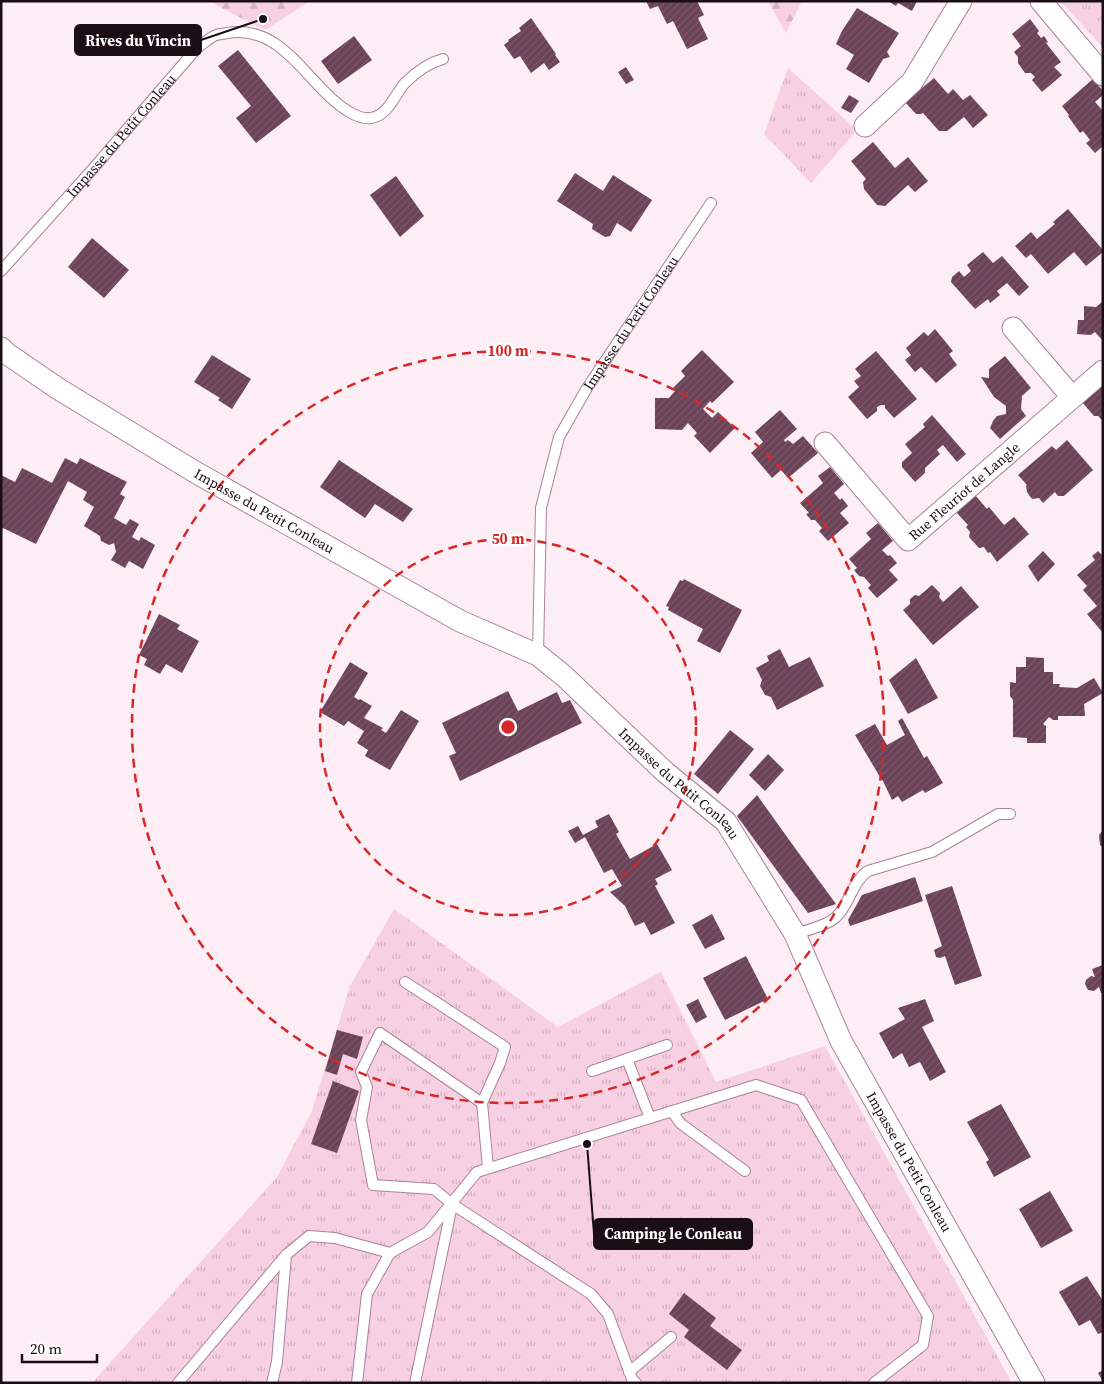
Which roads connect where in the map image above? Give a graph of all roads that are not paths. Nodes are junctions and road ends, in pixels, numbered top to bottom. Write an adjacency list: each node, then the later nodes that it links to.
1 (961, 1): 5 (street)
2 (1041, 1): 4 (street)
3 (443, 59): 7 (lane, Impasse du Petit Conleau)
4 (1103, 75)
5 (865, 126)
6 (711, 203): 13 (lane, Impasse du Petit Conleau)
7 (1, 271)
8 (1013, 328): 11 (street)
9 (1, 348): 13 (street, Impasse du Petit Conleau)
10 (1103, 371): 11 (street, Rue Fleuriot de Langle)
11 (1072, 397): 12 (street, Rue Fleuriot de Langle)
12 (825, 444)
13 (538, 655): 15 (street, Impasse du Petit Conleau)
14 (1010, 814): 15 (lane)
15 (795, 934): 36 (street, Impasse du Petit Conleau)
16 (405, 982): 20 (lane)
17 (667, 1045): 18 (lane)
18 (627, 1059): 19 (lane); 22 (lane)
19 (592, 1071)
20 (482, 1103): 23 (lane); 25 (lane)
21 (672, 1111): 22 (lane); 24 (lane); 35 (lane)
22 (650, 1118): 23 (lane)
23 (488, 1168): 25 (lane)
24 (745, 1171)
25 (452, 1204): 26 (lane); 29 (lane); 33 (lane)
26 (390, 1254): 27 (lane); 32 (lane)
27 (286, 1255): 30 (lane); 31 (lane)
28 (671, 1337): 29 (lane)
29 (629, 1372): 34 (lane)
30 (178, 1383)
31 (272, 1383)
32 (357, 1383)
33 (414, 1383)
34 (636, 1383)
35 (874, 1383)
36 (1034, 1383)

